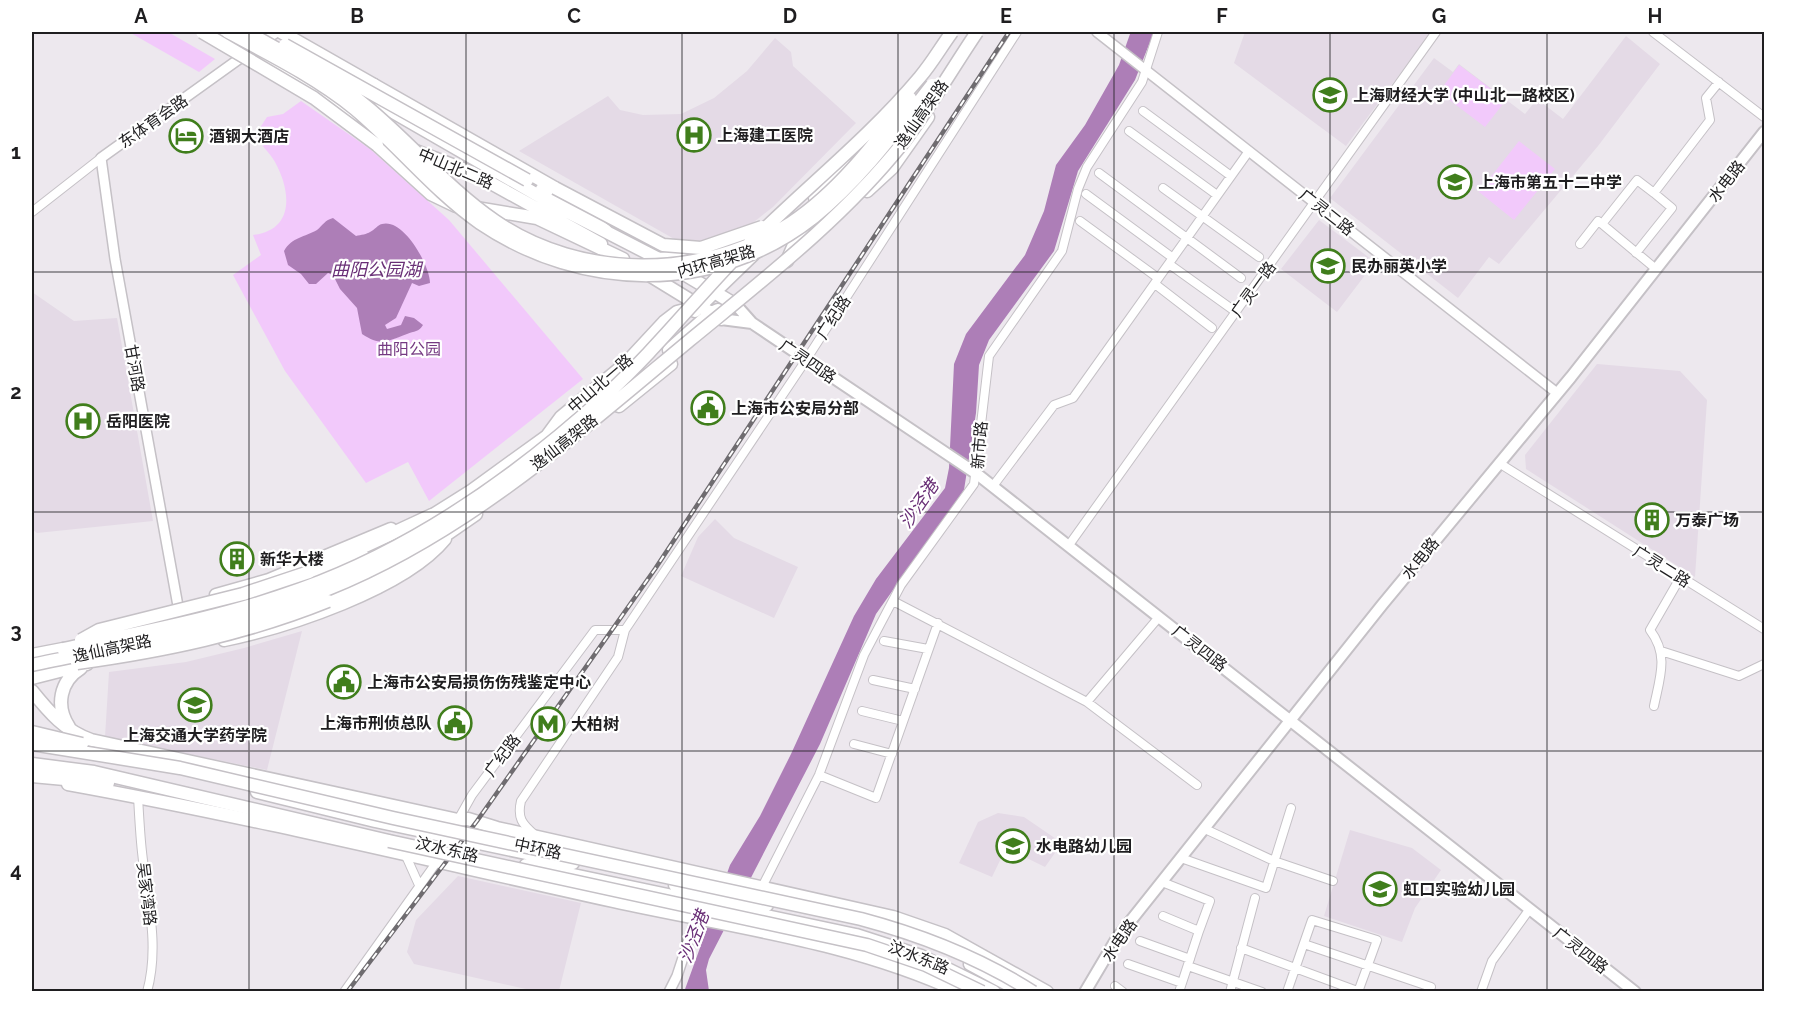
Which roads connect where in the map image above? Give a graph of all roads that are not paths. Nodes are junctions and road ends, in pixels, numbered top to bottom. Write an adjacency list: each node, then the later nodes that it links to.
1 (202, 32): 44 (main road, bridge)
2 (212, 32): 16 (main road, 中山北二路)
3 (228, 32): 8 (main road, 内环高架路, bridge)
4 (247, 32): 27 (main road, 内环高架路, bridge)
5 (945, 32): 27 (main road, 中山北一路)
6 (951, 32): 74 (main road, 逸仙高架路, bridge)
7 (958, 32): 27 (main road, 内环高架路, bridge)
8 (970, 32)
9 (978, 32): 51 (main road, 中山北一路, bridge); 80 (main road, 逸仙高架路, bridge)
10 (1017, 32): 56 (street, 广纪路)
11 (1097, 32): 17 (street, 广灵二路)
12 (1158, 32): 17 (street, 新市路)
13 (1436, 32): 34 (street, 广灵一路)
14 (1653, 32): 19 (street)
15 (267, 33): 16 (street, 东体育会路); 18 (main road, 中山北二路); 20 (main road); 39 (main road, bridge)
16 (250, 52): 26 (street, 东体育会路); 44 (main road, 中山北二路)
17 (1143, 69): 25 (street, 广灵二路); 60 (street, 新市路)
18 (332, 75): 20 (main road); 39 (main road, 中山北二路)
19 (1719, 82): 22 (street); 31 (street)
20 (374, 85): 27 (main road, bridge)
21 (1143, 111): 29 (street)
22 (1764, 117)
23 (1129, 132): 33 (street)
24 (1764, 132): 47 (main road, 水电路)
25 (1249, 151): 29 (street); 34 (street, 广灵二路)
26 (101, 158): 35 (street, 东体育会路); 67 (street, 甘河路)
27 (843, 173): 45 (main road); 50 (main road, 中山北一路)
28 (1100, 173): 40 (street)
29 (1231, 176): 33 (street)
30 (1162, 188): 36 (street)
31 (1654, 193): 38 (street); 42 (street)
32 (1086, 194): 46 (street)
33 (1217, 195): 36 (street)
34 (1314, 203): 52 (street, 广灵一路); 57 (street, 广灵二路)
35 (32, 212)
36 (1202, 216): 40 (street); 43 (street)
37 (1080, 221): 49 (street)
38 (1602, 224): 41 (street); 42 (street)
39 (606, 231): 45 (main road, 中山北二路)
40 (1188, 237): 46 (street); 48 (street)
41 (1580, 244)
42 (1636, 253): 47 (street)
43 (1259, 257)
44 (623, 259): 53 (main road, 中山北二路)
45 (659, 259): 50 (main road, 中山北二路)
46 (1171, 261): 49 (street); 52 (street)
47 (1656, 269): 57 (main road, 水电路)
48 (1242, 278)
49 (1156, 281): 55 (street); 61 (street)
50 (715, 292): 51 (main road, 中山北二路); 53 (main road, 中山北一路)
51 (736, 304): 53 (main road, 中山北一路); 54 (main road, 广灵四路)
52 (1236, 312): 64 (street, 广灵一路)
53 (712, 315): 54 (main road, 广灵四路); 58 (main road, 中山北一路); 58 (main road, 中山北一路); 62 (main road, 中山北一路)
54 (752, 323): 56 (main road, 广灵四路)
55 (1212, 328)
56 (806, 360): 60 (main road, 广灵四路); 71 (street, 广纪路)
57 (1557, 393): 59 (main road, 水电路)
58 (610, 413): 63 (main road, 中山北一路)
59 (1499, 463): 65 (street, 广灵二路); 89 (main road, 水电路)
60 (974, 472): 61 (main road, 广灵四路); 66 (street, 新市路)
61 (993, 486): 64 (main road, 广灵四路)
62 (432, 515): 67 (main road); 74 (main road, bridge)
63 (446, 537): 73 (main road, 中山北一路); 80 (main road, bridge)
64 (1069, 545): 68 (main road, 广灵四路)
65 (1680, 578): 70 (street, 广灵二路); 76 (street)
66 (893, 601): 69 (street); 97 (street, 新市路)
67 (179, 612): 73 (street, 甘河路); 77 (main road)
68 (1159, 616): 85 (street); 89 (main road, 广灵四路)
69 (938, 623): 75 (street); 85 (street)
70 (1764, 629)
71 (625, 630): 105 (street, 广纪路); 107 (street, 广纪路)
72 (884, 641): 75 (street)
73 (188, 644): 78 (main road)
74 (63, 649): 77 (main road, 逸仙高架路)
75 (928, 649): 83 (street)
76 (1661, 651): 79 (street); 86 (street)
77 (32, 652)
78 (87, 664): 81 (main road); 91 (main road)
79 (1764, 664)
80 (32, 667)
81 (32, 678)
82 (873, 680): 83 (street)
83 (915, 689): 88 (street)
84 (32, 691): 91 (main road, 汶水东路)
85 (1087, 702): 100 (street)
86 (1654, 706)
87 (862, 711): 88 (street)
88 (903, 721): 94 (street)
89 (1292, 721): 106 (main road, 水电路); 125 (main road, 广灵四路)
90 (32, 732): 96 (main road, bridge)
91 (73, 732): 99 (main road, 汶水东路); 103 (main road, 汶水东路)
92 (32, 744): 96 (main road, 中环路, bridge)
93 (854, 744): 94 (street)
94 (892, 754): 97 (street)
95 (32, 763): 101 (main road, 中环路); 109 (main road, 汶水东路)
96 (180, 768): 153 (main road, 中环路, bridge)
97 (819, 775): 120 (street, 新市路)
98 (32, 777): 101 (main road); 102 (main road, 汶水东路)
99 (282, 782): 103 (main road); 105 (main road, 汶水东路)
100 (1197, 785)
101 (150, 787): 150 (main road, 中环路, bridge)
102 (138, 796): 110 (main road, 汶水东路); 146 (street, 吴家湾路)
103 (307, 804): 108 (main road, 汶水东路)
104 (1291, 808): 112 (street)
105 (458, 820): 107 (main road, 汶水东路); 108 (street)
106 (1205, 829): 111 (main road, 水电路); 112 (street)
107 (536, 836): 114 (main road, 汶水东路)
108 (451, 837): 109 (street); 116 (main road, 汶水东路)
109 (445, 848): 113 (street); 116 (main road, 汶水东路)
110 (406, 856): 113 (main road, 汶水东路); 119 (street)
111 (1181, 858): 112 (street); 118 (main road, 水电路)
112 (1274, 861): 117 (street)
113 (436, 863): 119 (street); 124 (main road, 汶水东路)
114 (657, 863): 115 (main road, 汶水东路); 116 (main road)
115 (714, 876): 120 (main road, 汶水东路); 121 (street)
116 (627, 880): 121 (main road, 汶水东路); 124 (main road)
117 (1333, 881)
118 (1162, 882): 130 (street); 155 (main road, 水电路)
119 (419, 885): 147 (street)
120 (761, 886): 123 (street, 新市路); 129 (main road, 汶水东路)
121 (702, 897): 123 (main road, 汶水东路); 127 (street)
122 (1255, 898): 134 (street)
123 (755, 908): 128 (street, 新市路); 131 (main road, 汶水东路); 135 (main road, 汶水东路)
124 (648, 909): 127 (main road, 汶水东路)
125 (1529, 909): 160 (street); 161 (main road, 广灵四路)
126 (1163, 916): 130 (street)
127 (702, 920): 128 (main road, 汶水东路); 148 (street)
128 (738, 927): 136 (main road, 汶水东路)
129 (926, 929): 131 (main road); 154 (main road, 汶水东路)
130 (1199, 930): 137 (street)
131 (898, 935): 152 (main road, 汶水东路)
132 (1140, 941): 137 (street)
133 (1304, 944): 139 (street); 139 (street); 140 (street)
134 (1241, 948): 140 (street); 141 (street)
135 (921, 956): 136 (main road); 151 (main road, 汶水东路)
136 (889, 962): 149 (main road, 汶水东路)
137 (1189, 962): 141 (street); 143 (street)
138 (1128, 964): 143 (street)
139 (1367, 966): 144 (street); 145 (street)
140 (1296, 968): 145 (street); 159 (street)
141 (1232, 981): 157 (street); 158 (street)
142 (1115, 986): 156 (street)
143 (1180, 987)
144 (1431, 987)
145 (1359, 991)
146 (147, 992)
147 (344, 992)
148 (669, 992)
149 (960, 992)
150 (982, 992)
151 (994, 992)
152 (1022, 992)
153 (1033, 992)
154 (1047, 992)
155 (1085, 992)
156 (1123, 992)
157 (1230, 992)
158 (1262, 992)
159 (1287, 992)
160 (1481, 992)
161 (1635, 992)

